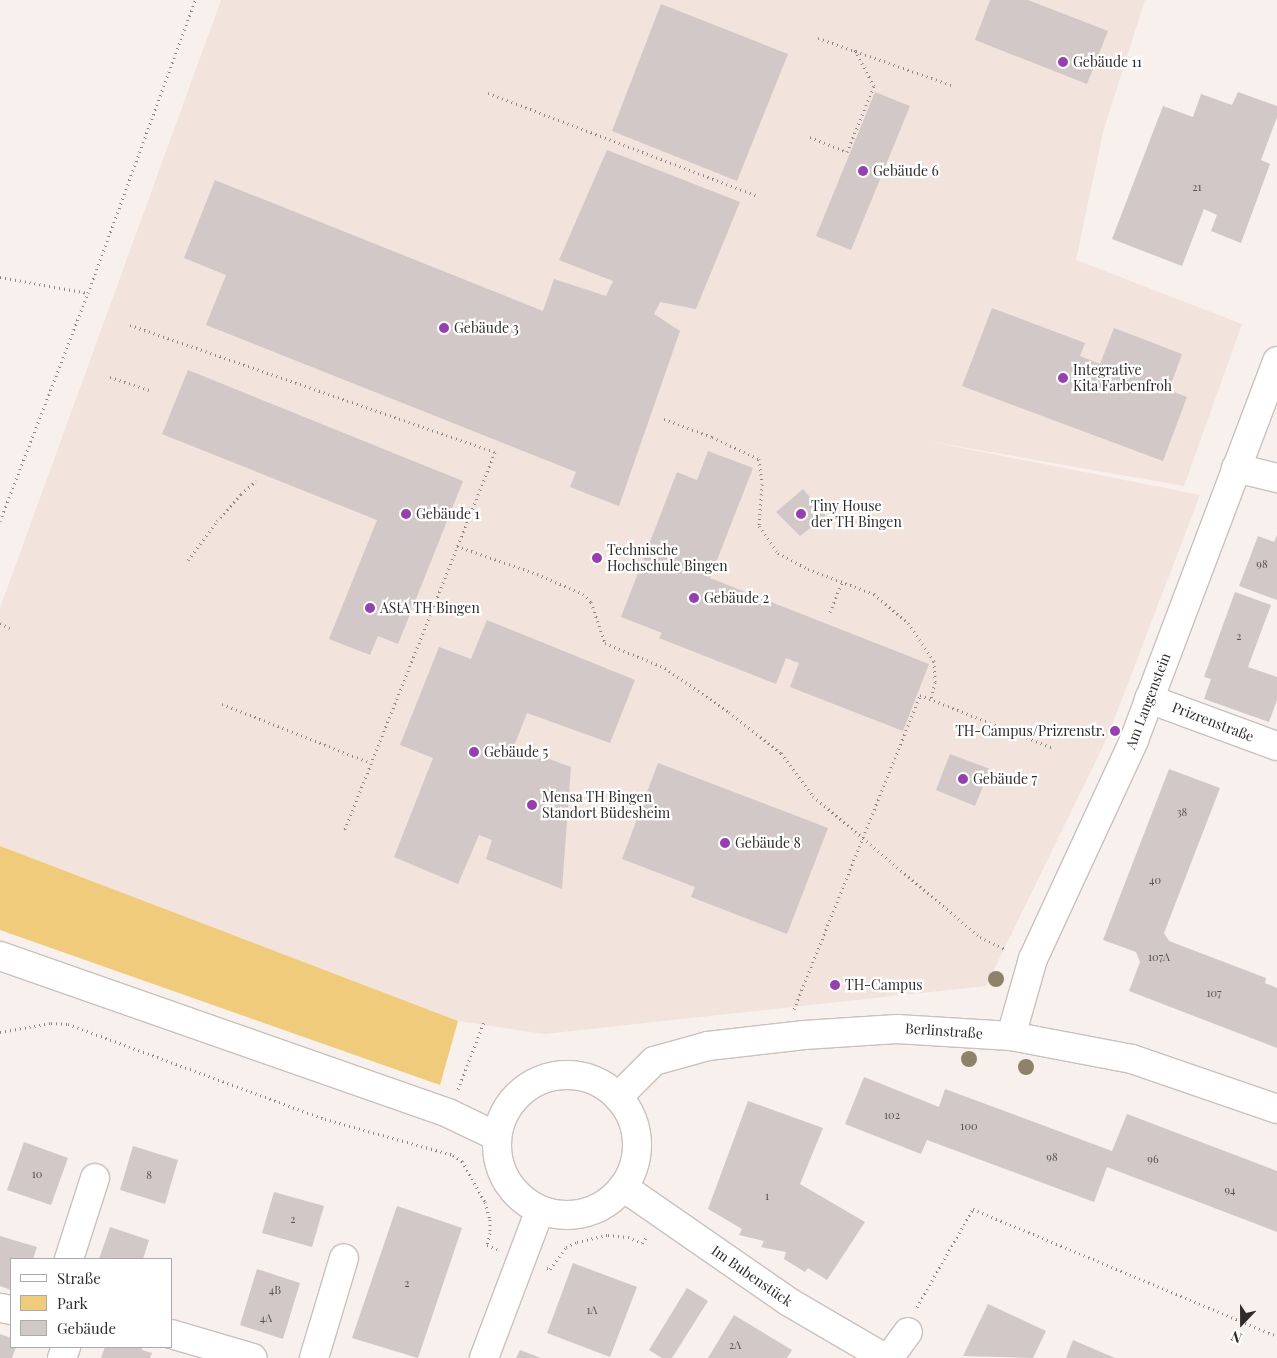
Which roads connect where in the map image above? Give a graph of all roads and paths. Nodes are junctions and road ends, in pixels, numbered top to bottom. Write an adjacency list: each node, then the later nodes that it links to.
1 (195, 0): 9 (path)
2 (818, 38): 3 (path)
3 (855, 50): 4 (path); 6 (path)
4 (954, 86)
5 (488, 93): 7 (path)
6 (810, 137)
7 (758, 196)
8 (0, 277): 9 (path)
9 (88, 293): 18 (path)
10 (130, 325): 19 (path)
11 (1277, 361): 15 (street, Am Langenstein)
12 (110, 377): 13 (path)
13 (149, 390)
14 (664, 419): 21 (path)
15 (1236, 468): 16 (street); 26 (street, Am Langenstein)
16 (1277, 478)
17 (256, 481): 20 (path)
18 (0, 521)
19 (457, 546): 30 (path); 32 (path)
20 (188, 560)
21 (842, 582): 22 (path); 25 (path)
22 (830, 612)
23 (0, 623): 24 (path)
24 (10, 628)
25 (931, 699): 29 (path); 32 (path)
26 (1149, 699): 28 (street, Prizrenstraße); 34 (street, Am Langenstein)
27 (222, 704): 30 (path)
28 (1277, 746)
29 (1053, 748)
30 (371, 763): 31 (path)
31 (344, 832)
32 (863, 837): 34 (path); 38 (path)
33 (0, 956): 41 (street)
34 (1033, 959): 37 (street, Am Langenstein)
35 (484, 1022): 41 (path)
36 (0, 1032): 49 (path)
37 (1011, 1036): 38 (street, Berlinstraße); 40 (street, Berlinstraße)
38 (783, 1037): 39 (street, Berlinstraße)
39 (618, 1096): 42 (street); 44 (street)
40 (1277, 1109)
41 (448, 1113): 42 (street)
42 (496, 1136): 45 (street)
43 (95, 1178): 47 (street)
44 (623, 1188): 45 (street); 46 (street, Im Bubenstück)
45 (540, 1210): 49 (street)
46 (662, 1214): 49 (path); 56 (street, Im Bubenstück)
47 (69, 1258)
48 (344, 1258): 54 (street)
49 (522, 1258): 55 (street)
50 (913, 1320): 52 (path); 57 (street)
51 (172, 1334): 53 (street)
52 (1277, 1336)
53 (253, 1358)
54 (314, 1358)
55 (484, 1358)
56 (885, 1358)
57 (889, 1358)

